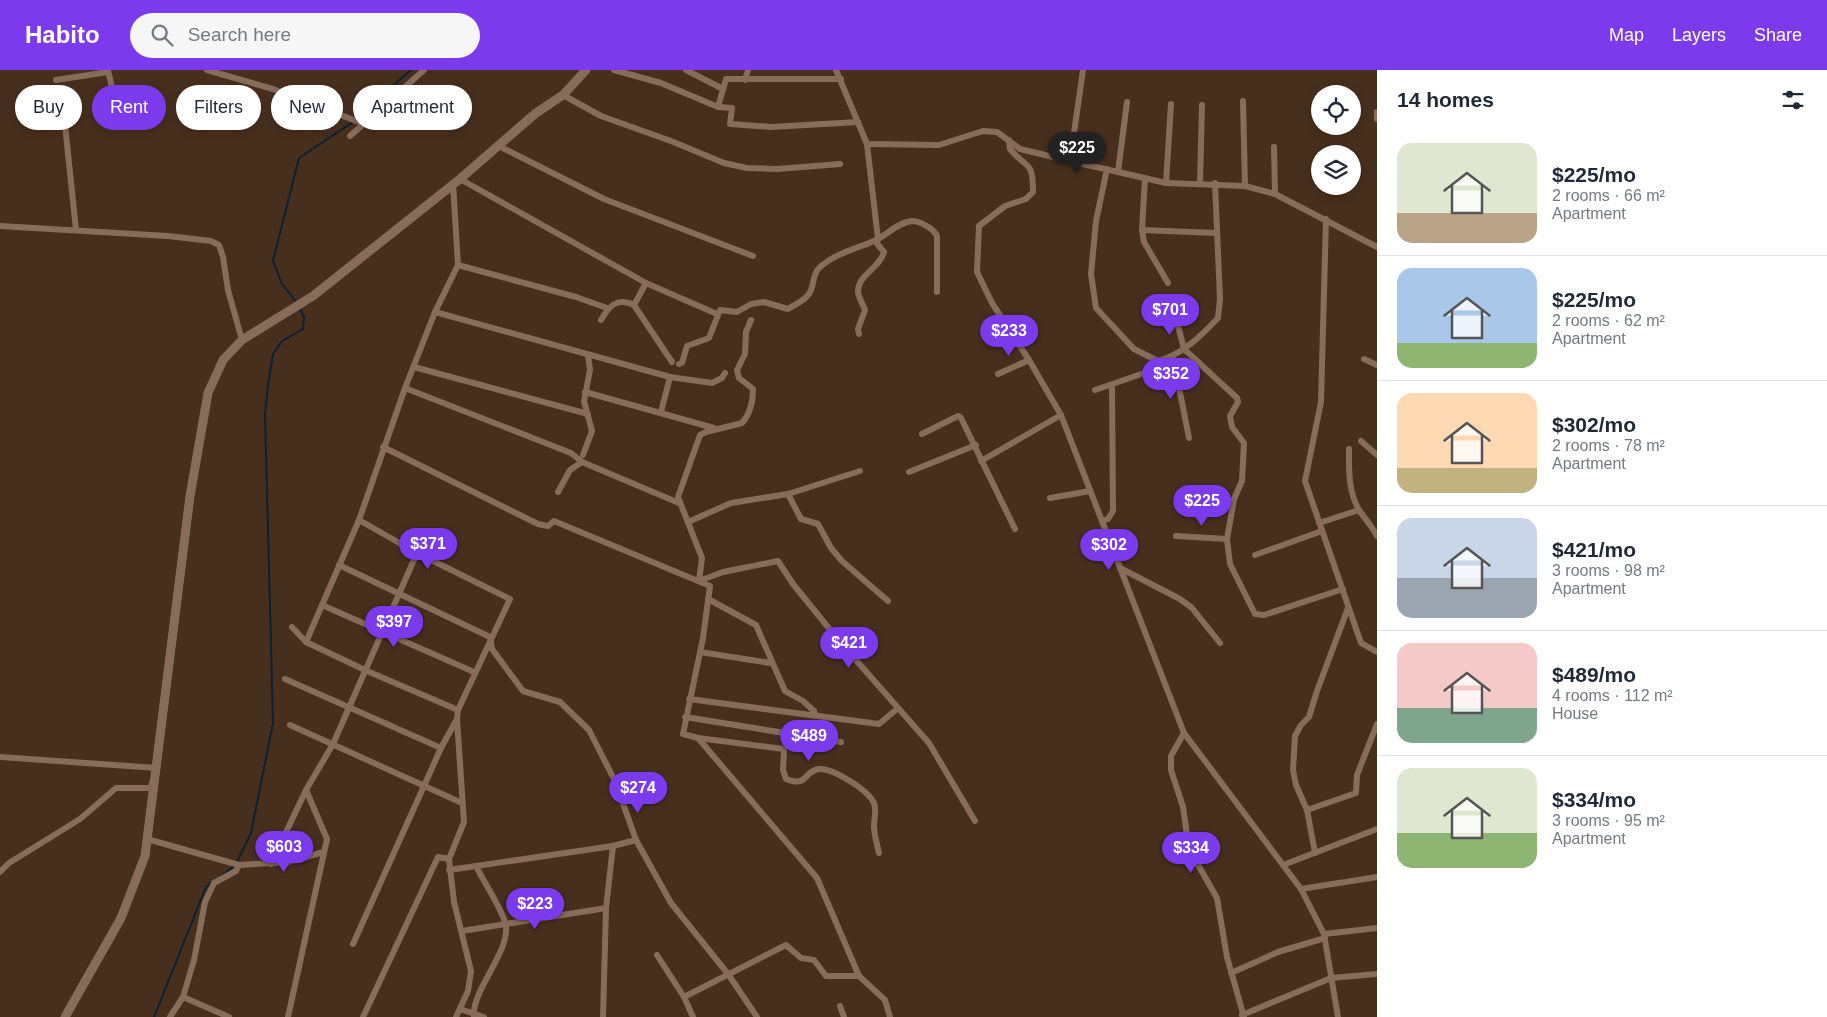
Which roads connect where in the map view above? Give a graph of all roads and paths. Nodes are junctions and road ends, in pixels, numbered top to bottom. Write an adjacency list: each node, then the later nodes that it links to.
1 (207, 70): 23 (street)
2 (424, 70): 14 (street)
3 (586, 70): 16 (street)
4 (614, 70): 21 (street)
5 (686, 70): 15 (street)
6 (748, 70): 12 (street)
7 (836, 70): 10 (street)
8 (1083, 70): 33 (street)
9 (108, 71): 11 (street); 13 (street)
10 (841, 79): 12 (street); 25 (street)
11 (56, 80)
12 (745, 80): 15 (street)
13 (111, 85)
14 (406, 85)
15 (723, 89): 21 (street)
16 (563, 95): 31 (street); 34 (street)
17 (1243, 101): 42 (street)
18 (1127, 102): 36 (street)
19 (1171, 104): 39 (street)
20 (1202, 105): 40 (street)
21 (718, 107): 25 (street)
22 (1377, 112): 24 (street)
23 (353, 119)
24 (1377, 119)
25 (858, 122): 30 (street)
26 (66, 130): 46 (street)
27 (355, 130): 28 (street)
28 (350, 136)
29 (1009, 140): 30 (street); 33 (street); 69 (street)
30 (867, 144): 49 (street)
31 (499, 146): 38 (street); 51 (street)
32 (1274, 147): 43 (street)
33 (1070, 162): 35 (street)
34 (840, 164)
35 (1107, 169): 36 (street); 70 (street)
36 (1118, 172): 37 (street)
37 (1145, 178): 39 (street); 47 (street)
38 (456, 181): 52 (street); 53 (street); 64 (street)
39 (1166, 183): 40 (street)
40 (1200, 183): 41 (street)
41 (1215, 183): 42 (street); 48 (street)
42 (1245, 186): 43 (street)
43 (1275, 194): 44 (street)
44 (1326, 219): 50 (street); 104 (street)
45 (0, 226): 46 (street)
46 (76, 230): 64 (street)
47 (1142, 230): 48 (street); 54 (street)
48 (1216, 233): 65 (street)
49 (877, 240): 55 (street); 59 (street); 63 (street)
50 (1377, 247)
51 (753, 256)
52 (458, 264): 57 (street); 58 (street)
53 (646, 283): 56 (street); 59 (street)
54 (1168, 283)
55 (937, 292)
56 (634, 305): 57 (street); 59 (street)
57 (607, 308): 61 (street)
58 (435, 312): 66 (street); 72 (street)
59 (718, 314)
60 (1176, 318): 65 (street)
61 (601, 320)
62 (751, 320): 83 (street)
63 (859, 334)
64 (242, 340): 147 (street)
65 (1184, 349): 67 (street); 109 (street)
66 (588, 355): 75 (street); 79 (street)
67 (1173, 357): 70 (street); 85 (street)
68 (1364, 359): 71 (street)
69 (1029, 360): 74 (street); 82 (street)
70 (1158, 361): 76 (street)
71 (1377, 365)
72 (414, 367): 77 (street); 81 (street)
73 (725, 373): 75 (street)
74 (998, 374)
75 (670, 377): 80 (street)
76 (1112, 386): 78 (street); 102 (street)
77 (405, 388): 88 (street); 91 (street)
78 (1095, 390)
79 (585, 392): 80 (street); 81 (street)
80 (661, 412): 83 (street)
81 (588, 414): 91 (street)
82 (1061, 415): 92 (street); 95 (street)
83 (717, 429): 99 (street)
84 (922, 434): 87 (street)
85 (1189, 438)
86 (1361, 441): 90 (street)
87 (976, 445): 92 (street); 94 (street)
88 (383, 448): 101 (street); 114 (street)
89 (1349, 449): 100 (street)
90 (1377, 455)
91 (582, 458): 96 (street); 99 (street)
92 (981, 461): 105 (street)
93 (860, 471): 97 (street)
94 (910, 472)
95 (1090, 491): 98 (street); 102 (street)
96 (558, 492)
97 (788, 494): 103 (street); 118 (street)
98 (1050, 498)
99 (679, 503): 103 (street)
100 (1359, 510): 104 (street); 108 (street)
101 (359, 520): 110 (street); 112 (street)
102 (1102, 521): 113 (street)
103 (688, 522): 114 (street)
104 (1320, 523): 106 (street)
105 (1015, 530)
106 (1322, 531): 111 (street); 115 (street)
107 (1176, 536): 109 (street)
108 (1377, 536)
109 (1227, 539): 115 (street)
110 (417, 553): 116 (street); 123 (street)
111 (1255, 556)
112 (339, 565): 116 (street); 119 (street)
113 (1120, 568): 125 (street); 141 (street)
114 (698, 581): 117 (street); 134 (street)
115 (1343, 589): 120 (street)
116 (400, 594): 122 (street); 123 (street)
117 (708, 599): 126 (street); 128 (street)
118 (888, 601)
119 (322, 605): 122 (street); 124 (street)
120 (1348, 608): 127 (street); 151 (street)
121 (292, 627): 124 (street)
122 (384, 632): 129 (street); 130 (street)
123 (490, 637): 130 (street); 155 (street)
124 (306, 642): 129 (street)
125 (1220, 643)
126 (700, 652): 128 (street); 132 (street)
127 (1377, 652)
128 (772, 663): 137 (street)
129 (366, 671): 133 (street); 135 (street)
130 (474, 672): 135 (street)
131 (285, 679): 133 (street)
132 (689, 699): 136 (street); 137 (street)
133 (349, 708): 144 (street); 145 (street)
134 (897, 709): 137 (street); 152 (street)
135 (458, 710): 138 (street)
136 (685, 716): 142 (street); 143 (street)
137 (816, 716)
138 (457, 719): 145 (street); 150 (street)
139 (1377, 724): 151 (street)
140 (290, 725): 144 (street)
141 (1184, 733): 163 (street); 177 (street)
142 (698, 738): 158 (street); 179 (street)
143 (841, 742)
144 (333, 744): 148 (street); 149 (street)
145 (441, 748): 148 (street)
146 (0, 757): 147 (street)
147 (156, 769): 154 (street); 166 (street)
148 (423, 786): 150 (street); 174 (street)
149 (306, 790): 157 (street); 161 (street)
150 (462, 803): 160 (street)
151 (1307, 810): 159 (street)
152 (974, 821)
153 (1377, 830): 159 (street)
154 (147, 839): 162 (street); 187 (street)
155 (636, 840): 156 (street); 176 (street)
156 (614, 846): 164 (street); 169 (street)
157 (324, 852): 161 (street); 190 (street)
158 (879, 853)
159 (1315, 853): 163 (street)
160 (449, 859): 165 (street); 191 (street)
161 (271, 864): 162 (street)
162 (239, 865): 181 (street)
163 (1283, 865): 168 (street)
164 (476, 866): 165 (street); 170 (street)
165 (449, 870): 172 (street)
166 (0, 872)
167 (1377, 877): 168 (street)
168 (1301, 889): 173 (street)
169 (606, 908): 170 (street); 194 (street)
170 (506, 924): 172 (street); 185 (street)
171 (1377, 928): 173 (street)
172 (462, 931): 184 (street)
173 (1324, 936): 177 (street); 180 (street)
174 (353, 944)
175 (657, 955): 182 (street)
176 (728, 974): 179 (street); 182 (street); 196 (street)
177 (1231, 974): 186 (street)
178 (1377, 974): 180 (street)
179 (859, 976): 198 (street)
180 (1331, 978): 186 (street); 199 (street)
181 (183, 997): 188 (street); 189 (street)
182 (684, 997): 195 (street)
183 (840, 1006): 197 (street)
184 (460, 1009): 185 (street); 192 (street)
185 (474, 1015): 193 (street)
186 (1243, 1016)
187 (65, 1017)
188 (170, 1017)
189 (229, 1017)
190 (288, 1017)
191 (362, 1017)
192 (456, 1017)
193 (484, 1017)
194 (603, 1017)
195 (693, 1017)
196 (757, 1017)
197 (844, 1017)
198 (890, 1017)
199 (1338, 1017)

